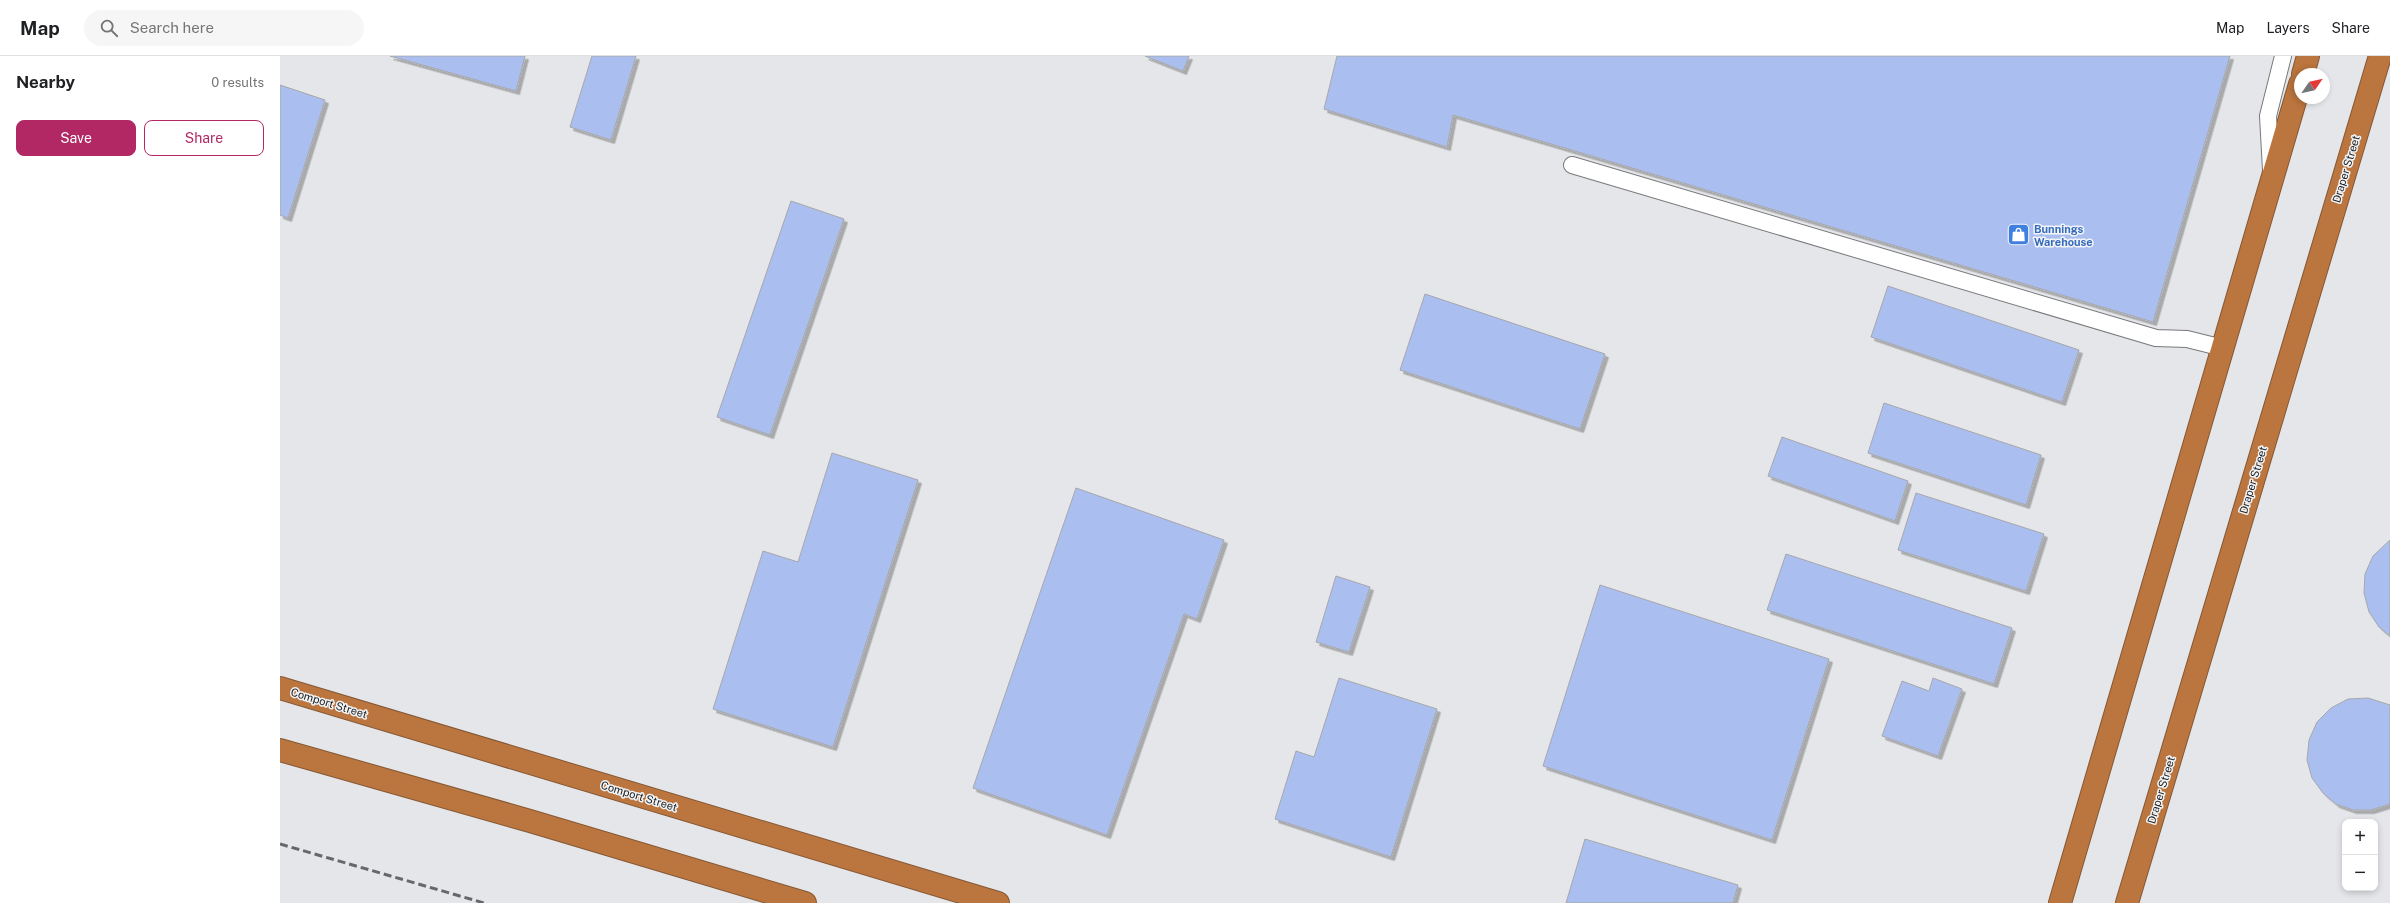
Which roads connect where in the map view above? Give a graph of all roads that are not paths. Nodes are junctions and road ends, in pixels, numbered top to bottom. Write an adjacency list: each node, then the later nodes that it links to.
1 (2284, 56): 7 (lane)
2 (2308, 56): 4 (highway)
3 (2380, 56): 14 (highway, Draper Street)
4 (2305, 68)
5 (2294, 104): 7 (highway)
6 (1572, 165): 8 (lane)
7 (2272, 182): 8 (highway)
8 (2223, 348): 13 (highway)
9 (280, 688): 12 (highway, Comport Street)
10 (280, 750): 11 (highway)
11 (805, 903)
12 (998, 903)
13 (2060, 903)
14 (2127, 903)

